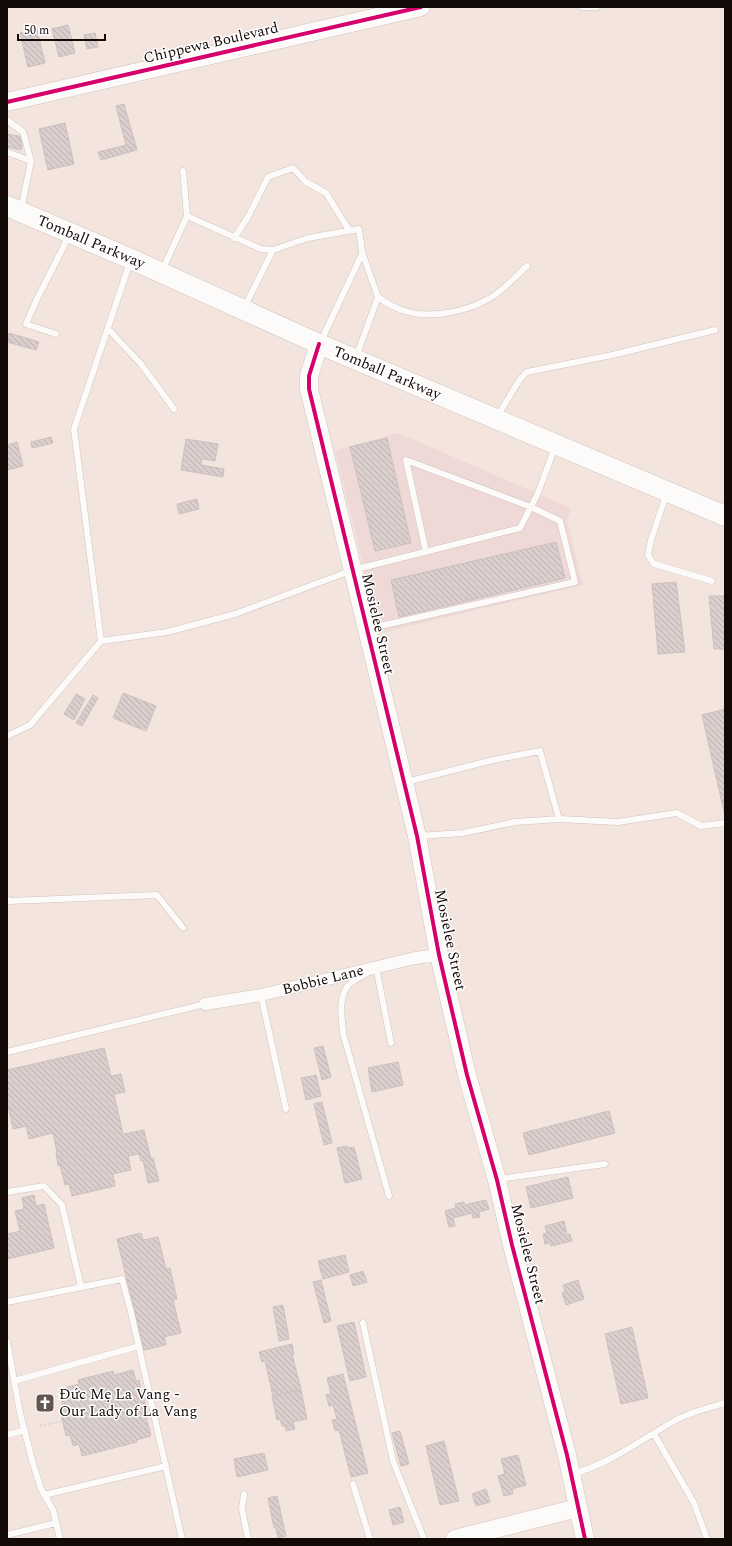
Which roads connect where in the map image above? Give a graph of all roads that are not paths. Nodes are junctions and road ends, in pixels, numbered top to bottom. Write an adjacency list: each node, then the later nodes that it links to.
1 (420, 7): 4 (street, Chippewa Boulevard)
2 (582, 7): 3 (lane)
3 (597, 7)
4 (7, 102)
5 (7, 120): 7 (lane)
6 (7, 152): 7 (lane)
7 (31, 161): 9 (lane)
8 (183, 171): 10 (lane)
9 (14, 209): 12 (main road, Tomball Parkway)
10 (187, 216): 13 (lane); 18 (lane)
11 (349, 230): 13 (lane); 14 (lane); 15 (lane)
12 (70, 233): 16 (main road, Tomball Parkway); 23 (lane)
13 (234, 238): 14 (lane)
14 (273, 250): 20 (lane)
15 (362, 254): 19 (lane); 24 (lane)
16 (131, 259): 18 (main road, Tomball Parkway); 21 (lane)
17 (527, 266): 19 (lane)
18 (162, 272): 20 (main road, Tomball Parkway)
19 (378, 297): 25 (lane)
20 (243, 310): 24 (main road, Tomball Parkway)
21 (108, 328): 26 (lane); 36 (lane)
22 (715, 330): 27 (lane)
23 (56, 334)
24 (319, 344): 25 (main road, Tomball Parkway); 33 (street, Mosielee Street)
25 (355, 359): 27 (main road, Tomball Parkway)
26 (174, 408)
27 (496, 419): 28 (main road, Tomball Parkway)
28 (556, 444): 29 (main road, Tomball Parkway); 30 (lane)
29 (667, 491): 31 (main road, Tomball Parkway); 34 (lane)
30 (531, 507): 32 (lane); 32 (lane); 35 (lane)
31 (725, 516)
32 (426, 552): 33 (lane)
33 (353, 570): 35 (street, Mosielee Street); 36 (lane)
34 (712, 581)
35 (367, 626): 38 (street, Mosielee Street)
36 (101, 641): 37 (lane)
37 (7, 736)
38 (404, 782): 39 (lane); 41 (street, Mosielee Street)
39 (559, 819): 40 (lane); 41 (lane)
40 (725, 823)
41 (416, 836): 44 (street, Mosielee Street)
42 (7, 899): 43 (lane)
43 (183, 928)
44 (440, 955): 45 (street, Bobbie Lane); 52 (street, Mosielee Street)
45 (376, 967): 46 (street, Bobbie Lane); 48 (lane); 54 (lane)
46 (261, 995): 47 (street, Bobbie Lane); 50 (lane)
47 (205, 1004): 49 (lane)
48 (391, 1043)
49 (7, 1052)
50 (286, 1109)
51 (605, 1164): 52 (lane)
52 (497, 1180): 66 (street, Mosielee Street)
53 (7, 1192): 55 (lane)
54 (389, 1196)
55 (82, 1287): 56 (lane); 59 (lane)
56 (7, 1302)
57 (363, 1323): 77 (lane)
58 (7, 1342): 60 (lane)
59 (138, 1346): 60 (lane); 65 (lane)
60 (14, 1381): 62 (lane)
61 (725, 1403): 63 (lane)
62 (25, 1430): 64 (lane); 69 (lane)
63 (654, 1434): 66 (lane); 80 (lane)
64 (7, 1435)
65 (166, 1466): 69 (lane); 74 (lane)
66 (572, 1474): 70 (street, Mosielee Street)
67 (353, 1484): 76 (lane)
68 (244, 1494): 75 (lane)
69 (44, 1495): 71 (lane)
70 (578, 1508): 78 (street); 79 (street, Mosielee Street)
71 (56, 1523): 72 (lane); 73 (lane)
72 (7, 1535)
73 (60, 1539)
74 (182, 1539)
75 (248, 1539)
76 (370, 1539)
77 (424, 1539)
78 (455, 1539)
79 (585, 1539)
80 (707, 1539)

